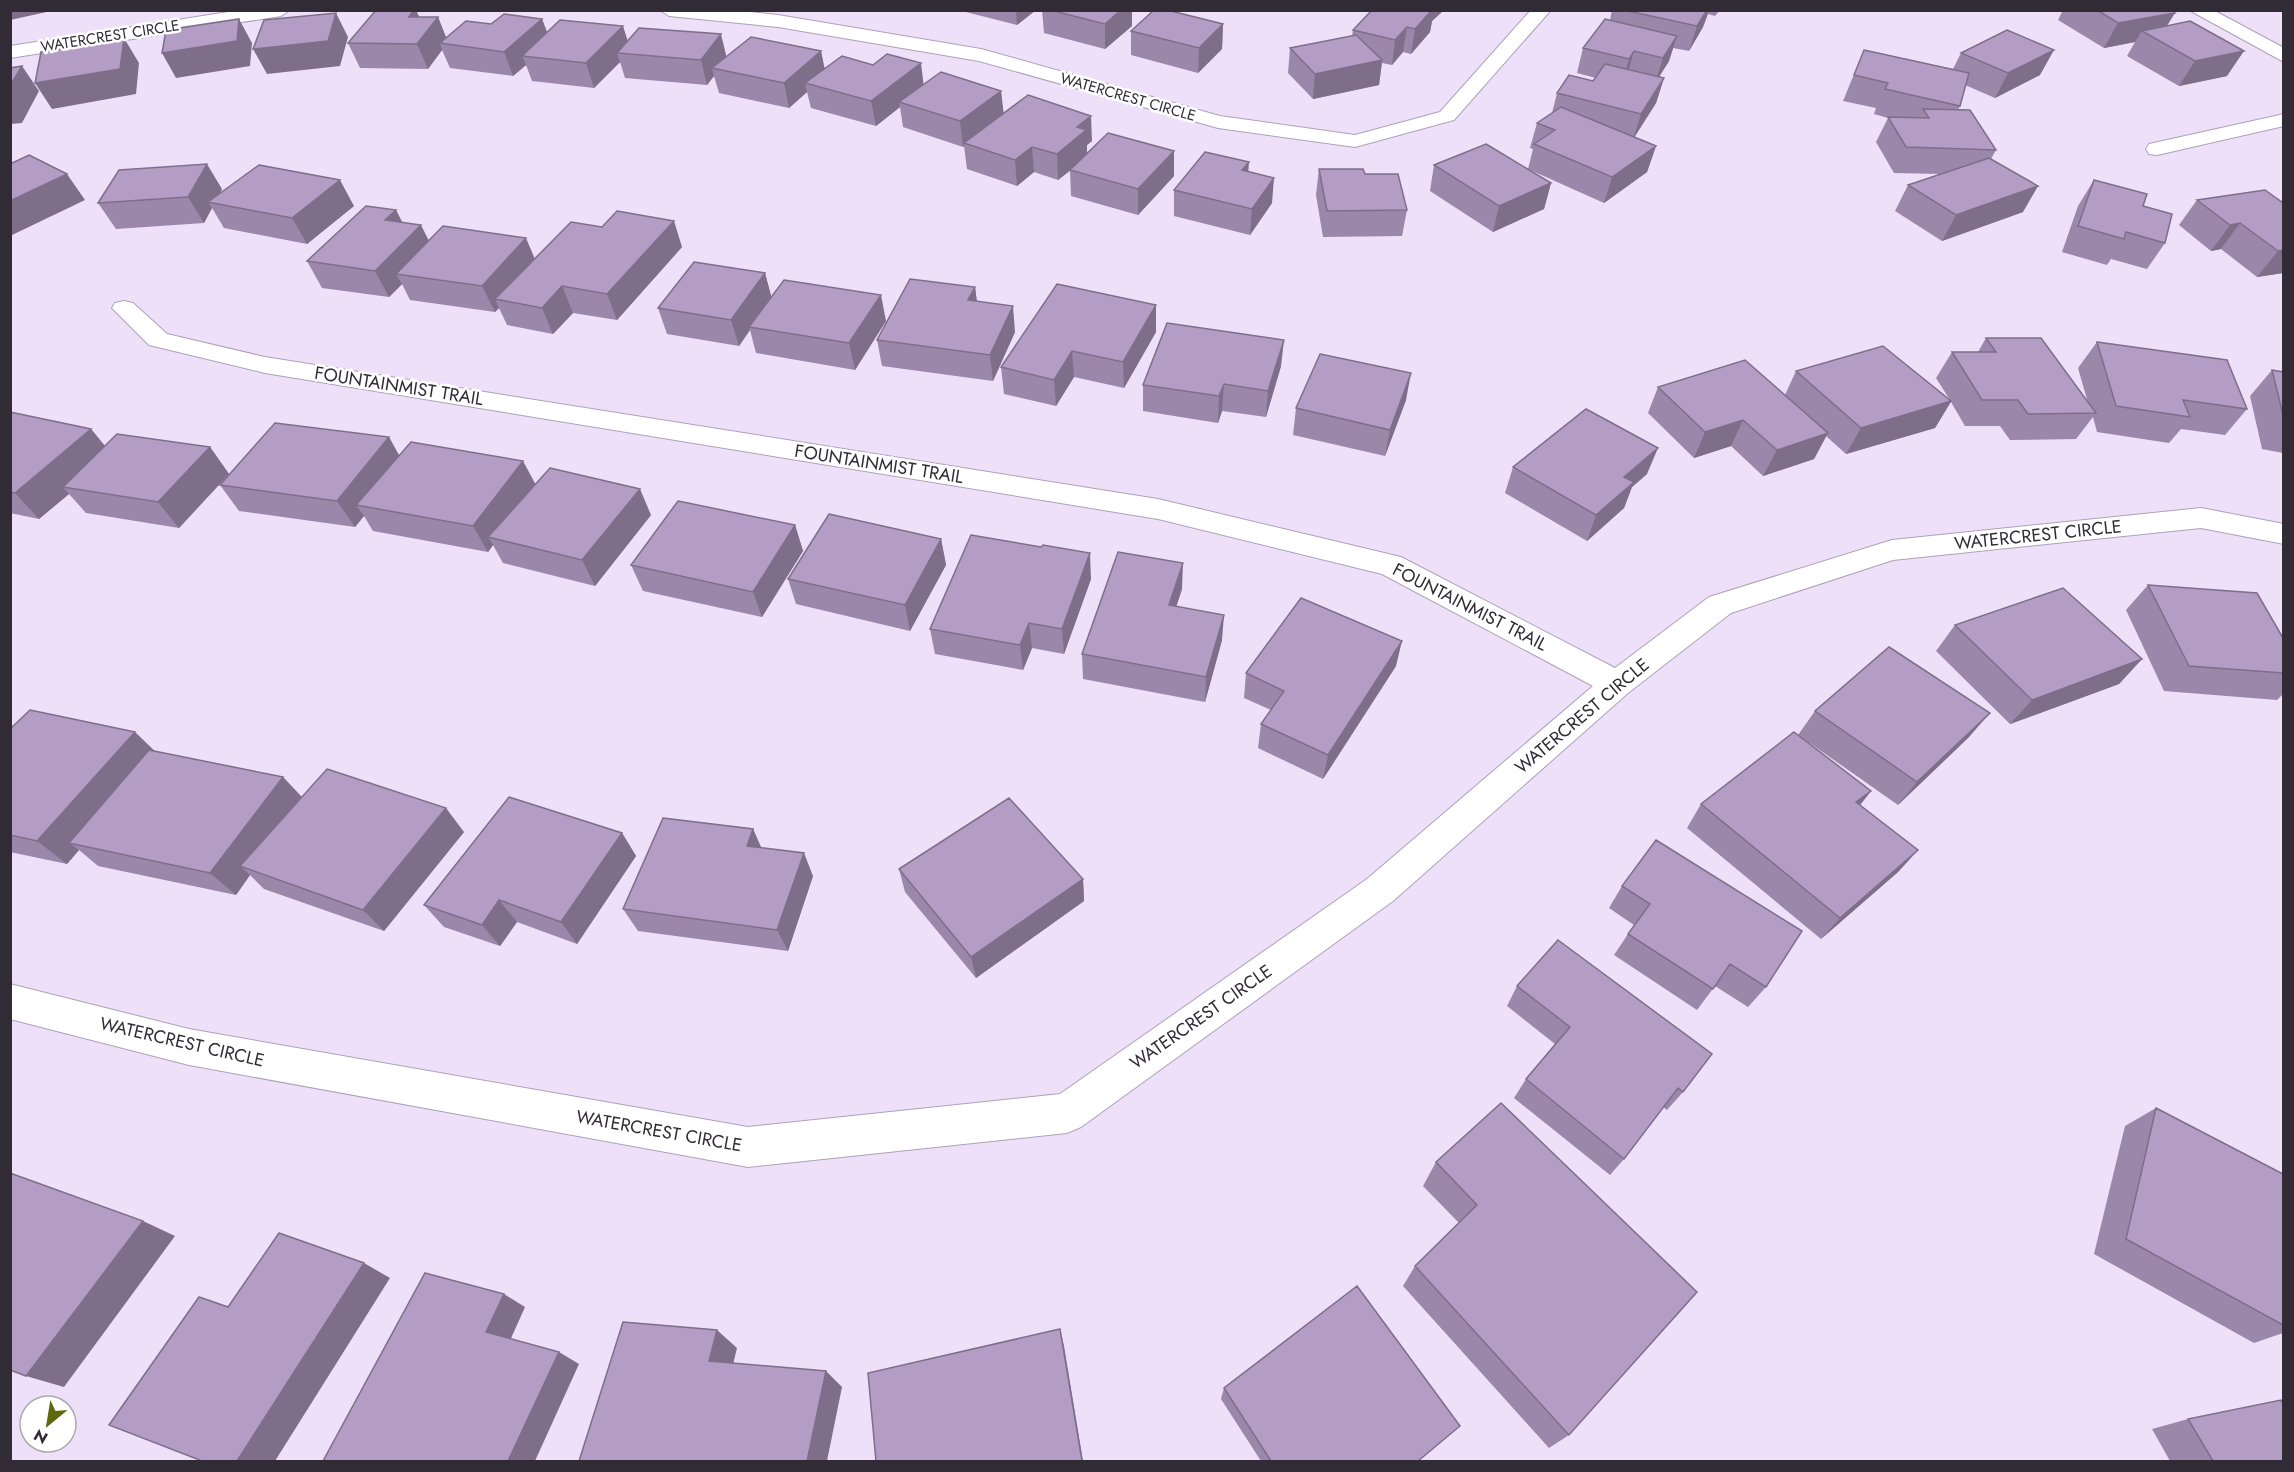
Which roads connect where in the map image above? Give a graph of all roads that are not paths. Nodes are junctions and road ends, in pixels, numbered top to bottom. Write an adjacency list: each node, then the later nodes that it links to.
1 (281, 10): 5 (street, WATERCREST CIRCLE)
2 (669, 10): 3 (street, WATERCREST CIRCLE)
3 (1542, 10)
4 (2198, 10): 6 (street)
5 (10, 52)
6 (2283, 56)
7 (2283, 120): 8 (street)
8 (2157, 149)
9 (124, 308): 11 (street, FOUNTAINMIST TRAIL)
10 (2283, 534): 11 (street, WATERCREST CIRCLE)
11 (1617, 684): 12 (street, WATERCREST CIRCLE)
12 (10, 1001)

